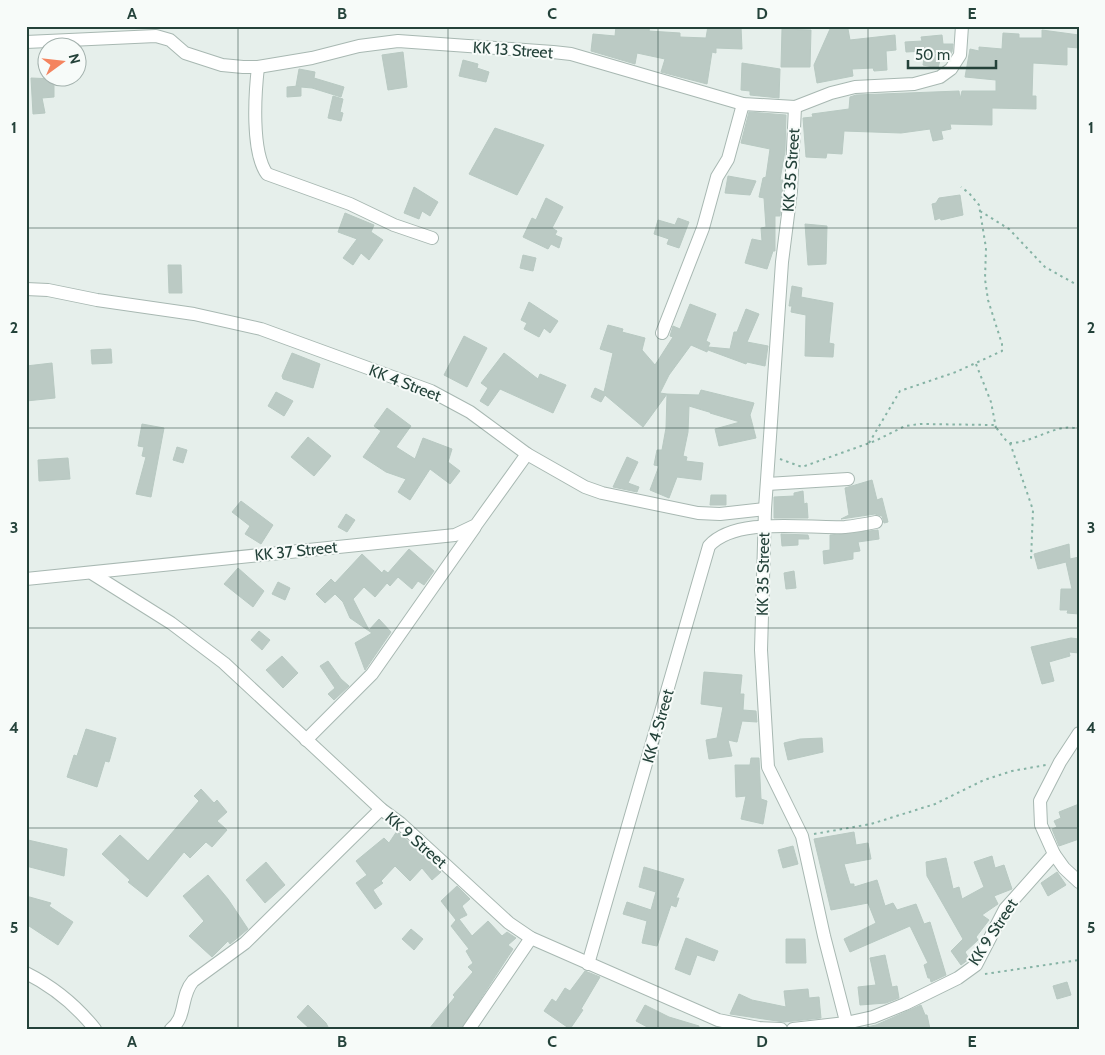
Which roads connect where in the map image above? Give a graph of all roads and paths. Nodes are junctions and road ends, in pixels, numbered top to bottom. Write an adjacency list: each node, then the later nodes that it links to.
1 (962, 26): 5 (street, KK 13 Street)
2 (26, 42): 3 (street, KK 13 Street)
3 (258, 67): 4 (street, KK 13 Street); 8 (street)
4 (743, 104): 5 (street, KK 13 Street); 11 (street)
5 (795, 107): 18 (street, KK 35 Street)
6 (961, 187): 7 (path)
7 (980, 211): 9 (path); 12 (path)
8 (432, 238)
9 (1079, 286)
10 (26, 289): 17 (street, KK 4 Street)
11 (662, 333)
12 (976, 364): 13 (path); 15 (path)
13 (996, 428): 15 (path); 16 (path)
14 (1079, 429): 16 (path)
15 (868, 443): 18 (path)
16 (1010, 443): 25 (path)
17 (527, 454): 21 (street, KK 4 Street); 23 (street)
18 (768, 454): 20 (street, KK 35 Street)
19 (848, 479): 20 (street)
20 (767, 484): 21 (street, KK 35 Street)
21 (765, 509): 24 (street, KK 35 Street)
22 (876, 522): 24 (street, KK 4 Street)
23 (476, 525): 26 (street, KK 37 Street); 29 (street)
24 (764, 525): 32 (street, KK 35 Street); 37 (street, KK 4 Street)
25 (1031, 560)
26 (93, 574): 27 (street, KK 37 Street); 29 (street, KK 9 Street)
27 (26, 579)
28 (1079, 732): 30 (street)
29 (306, 740): 31 (street, KK 9 Street)
30 (1060, 762): 32 (path); 33 (street)
31 (381, 809): 35 (street, KK 9 Street); 42 (street)
32 (802, 836): 40 (street, KK 35 Street)
33 (1054, 854): 34 (street); 39 (street, KK 9 Street)
34 (1079, 882)
35 (531, 938): 37 (street, KK 9 Street); 43 (street)
36 (1079, 960): 39 (path)
37 (588, 964): 44 (street, KK 9 Street)
38 (26, 972): 41 (street)
39 (958, 978): 40 (street, KK 9 Street)
40 (847, 1026): 45 (street, KK 9 Street)
41 (95, 1029)
42 (171, 1029)
43 (469, 1029)
44 (781, 1029)
45 (793, 1029)

